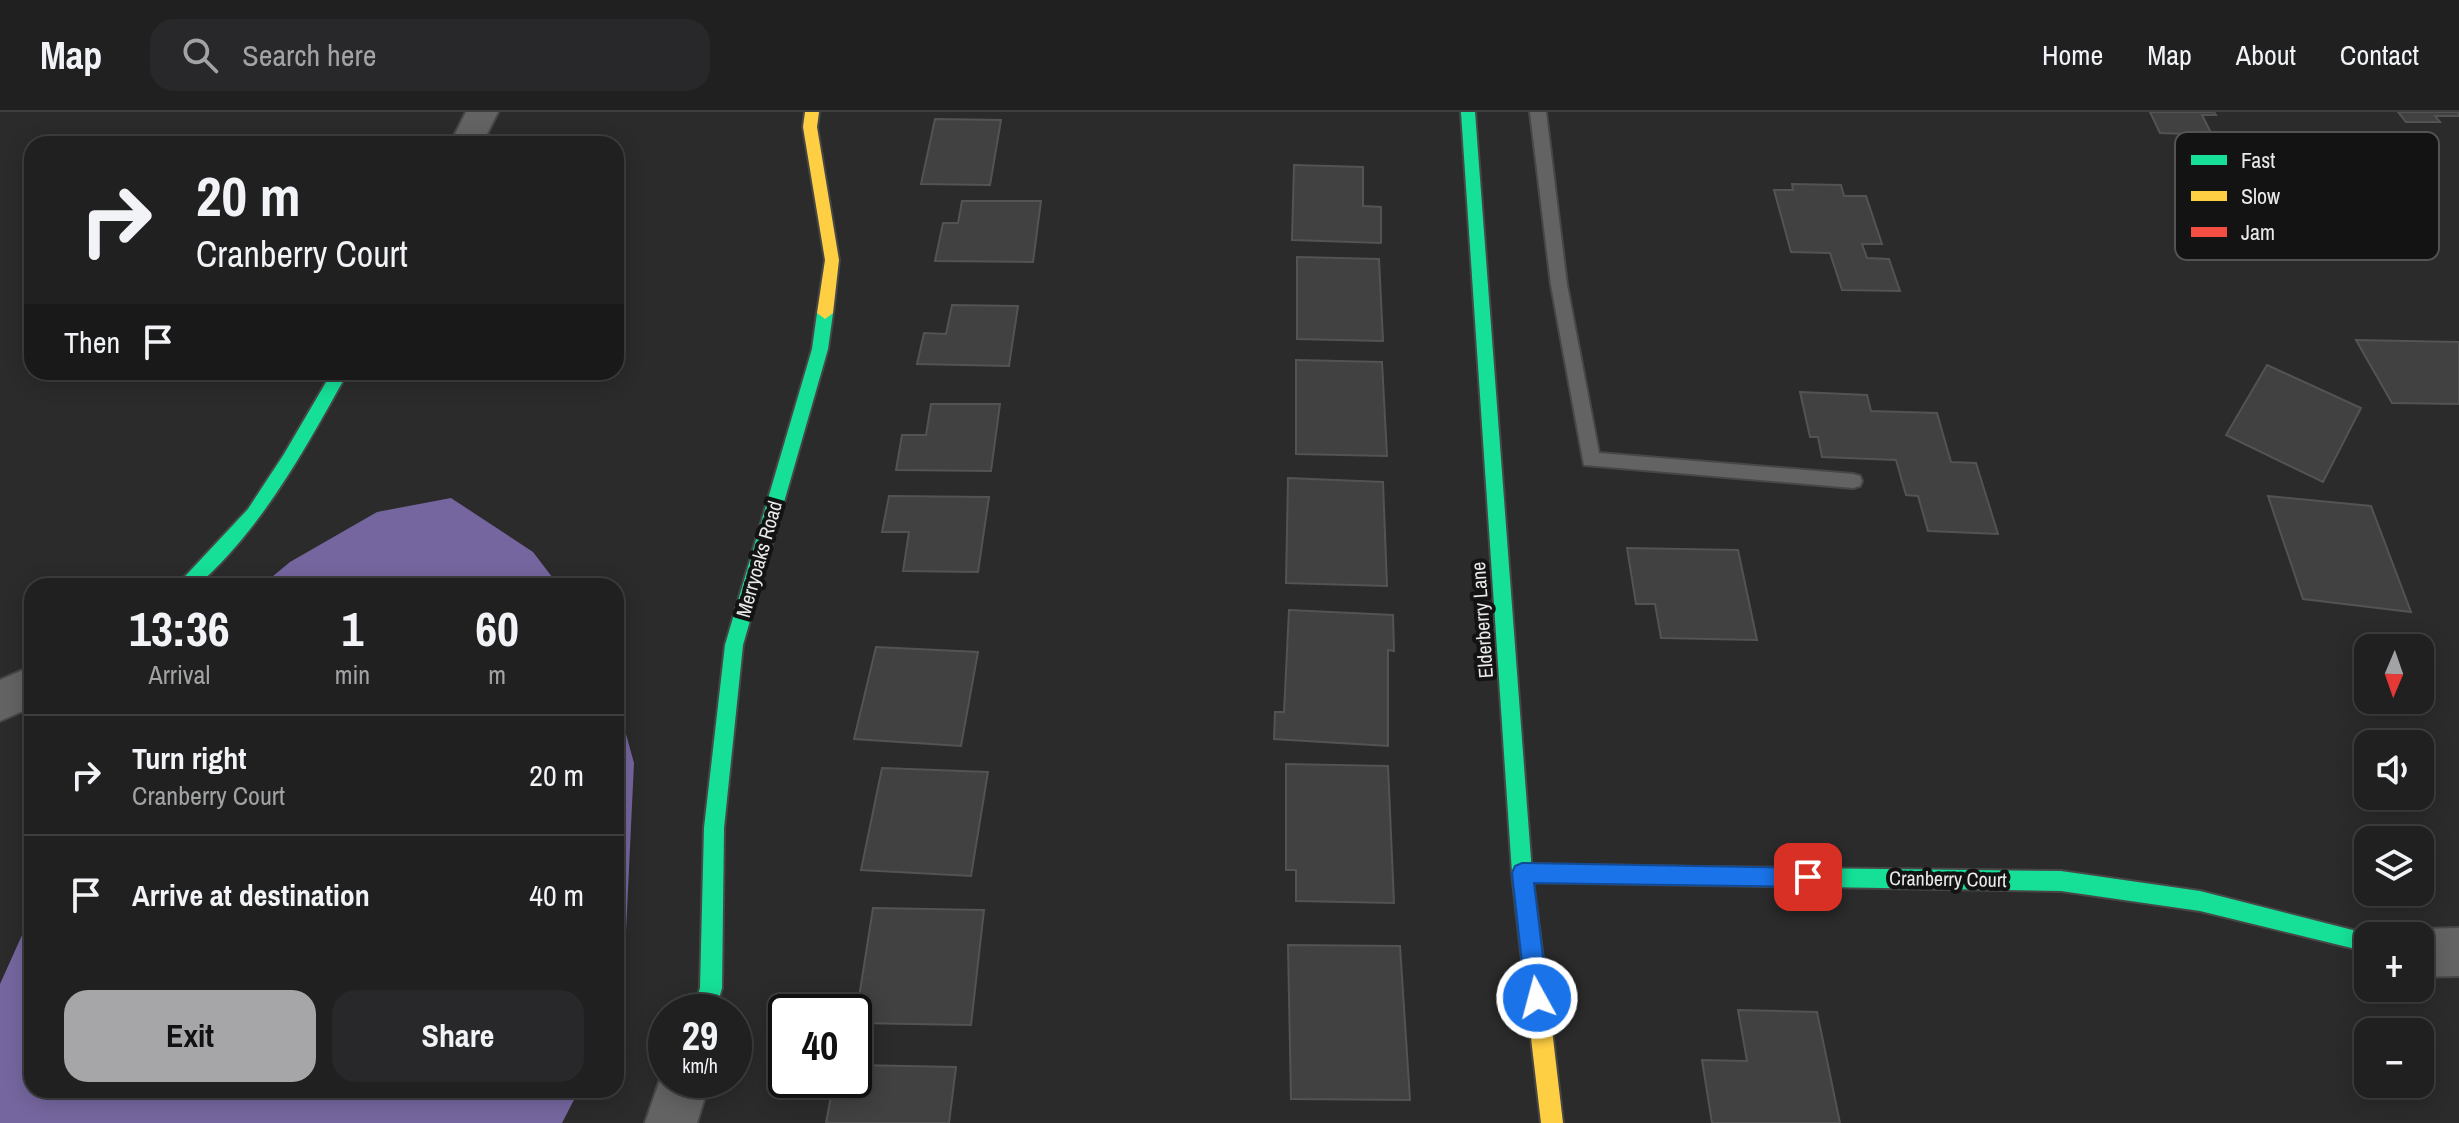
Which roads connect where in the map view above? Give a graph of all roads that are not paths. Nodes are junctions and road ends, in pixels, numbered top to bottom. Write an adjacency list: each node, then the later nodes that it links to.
1 (482, 112): 5 (street)
2 (812, 112): 15 (street, Merryoaks Road)
3 (1468, 112): 11 (street, Elderberry Lane)
4 (1538, 112): 7 (lane)
5 (470, 136)
6 (335, 380): 8 (street)
7 (1853, 481)
8 (195, 578)
9 (24, 689): 10 (street)
10 (0, 702)
11 (1522, 873): 12 (street, Cranberry Court); 18 (street, Elderberry Lane)
12 (2354, 939)
13 (2459, 952): 14 (street)
14 (2434, 953)
15 (709, 994)
16 (679, 1098): 17 (street)
17 (671, 1123)
18 (1552, 1123)

